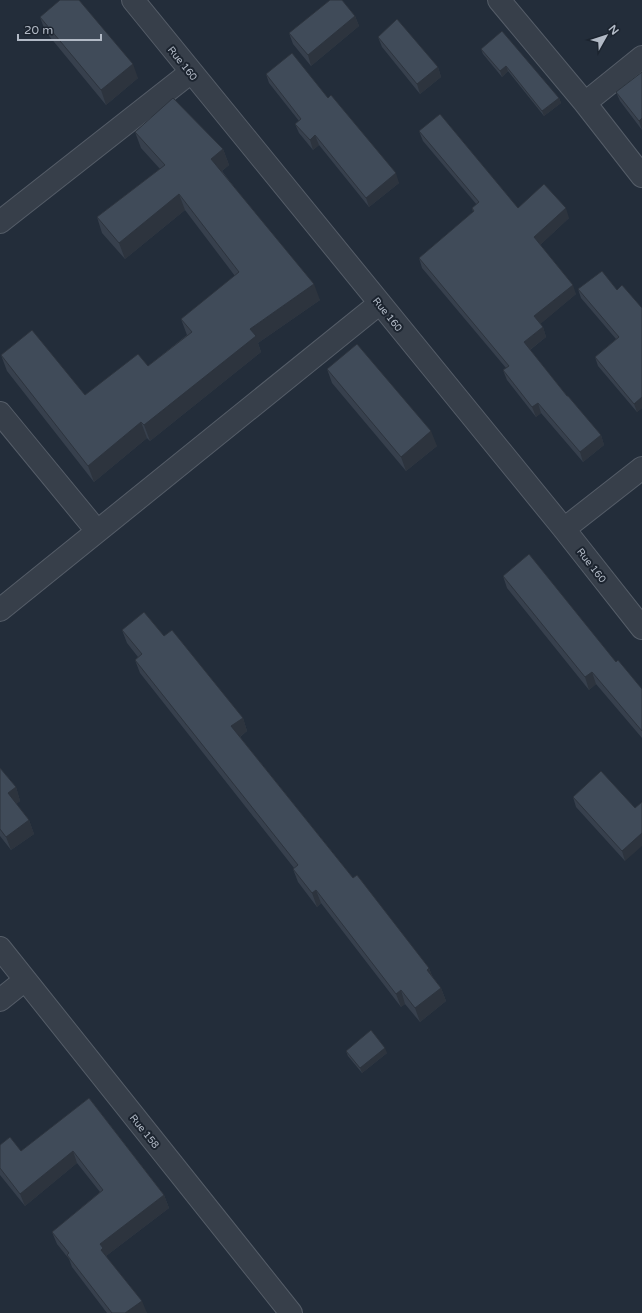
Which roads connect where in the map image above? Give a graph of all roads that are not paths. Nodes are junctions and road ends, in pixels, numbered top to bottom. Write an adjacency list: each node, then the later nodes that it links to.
1 (499, 0): 5 (street)
2 (143, 3): 4 (street, Rue 160)
3 (642, 57): 5 (street)
4 (191, 72): 7 (street); 8 (street, Rue 160)
5 (584, 104): 6 (street)
6 (642, 176)
7 (0, 222)
8 (380, 303): 11 (street, Rue 160); 12 (street)
9 (0, 413): 12 (street)
10 (642, 468): 11 (street)
11 (564, 529): 14 (street, Rue 160)
12 (98, 531): 13 (street)
13 (0, 610)
14 (642, 628)
15 (0, 948): 16 (street, Rue 158)
16 (26, 980): 17 (street); 18 (street, Rue 158)
17 (0, 1000)
18 (291, 1313)

